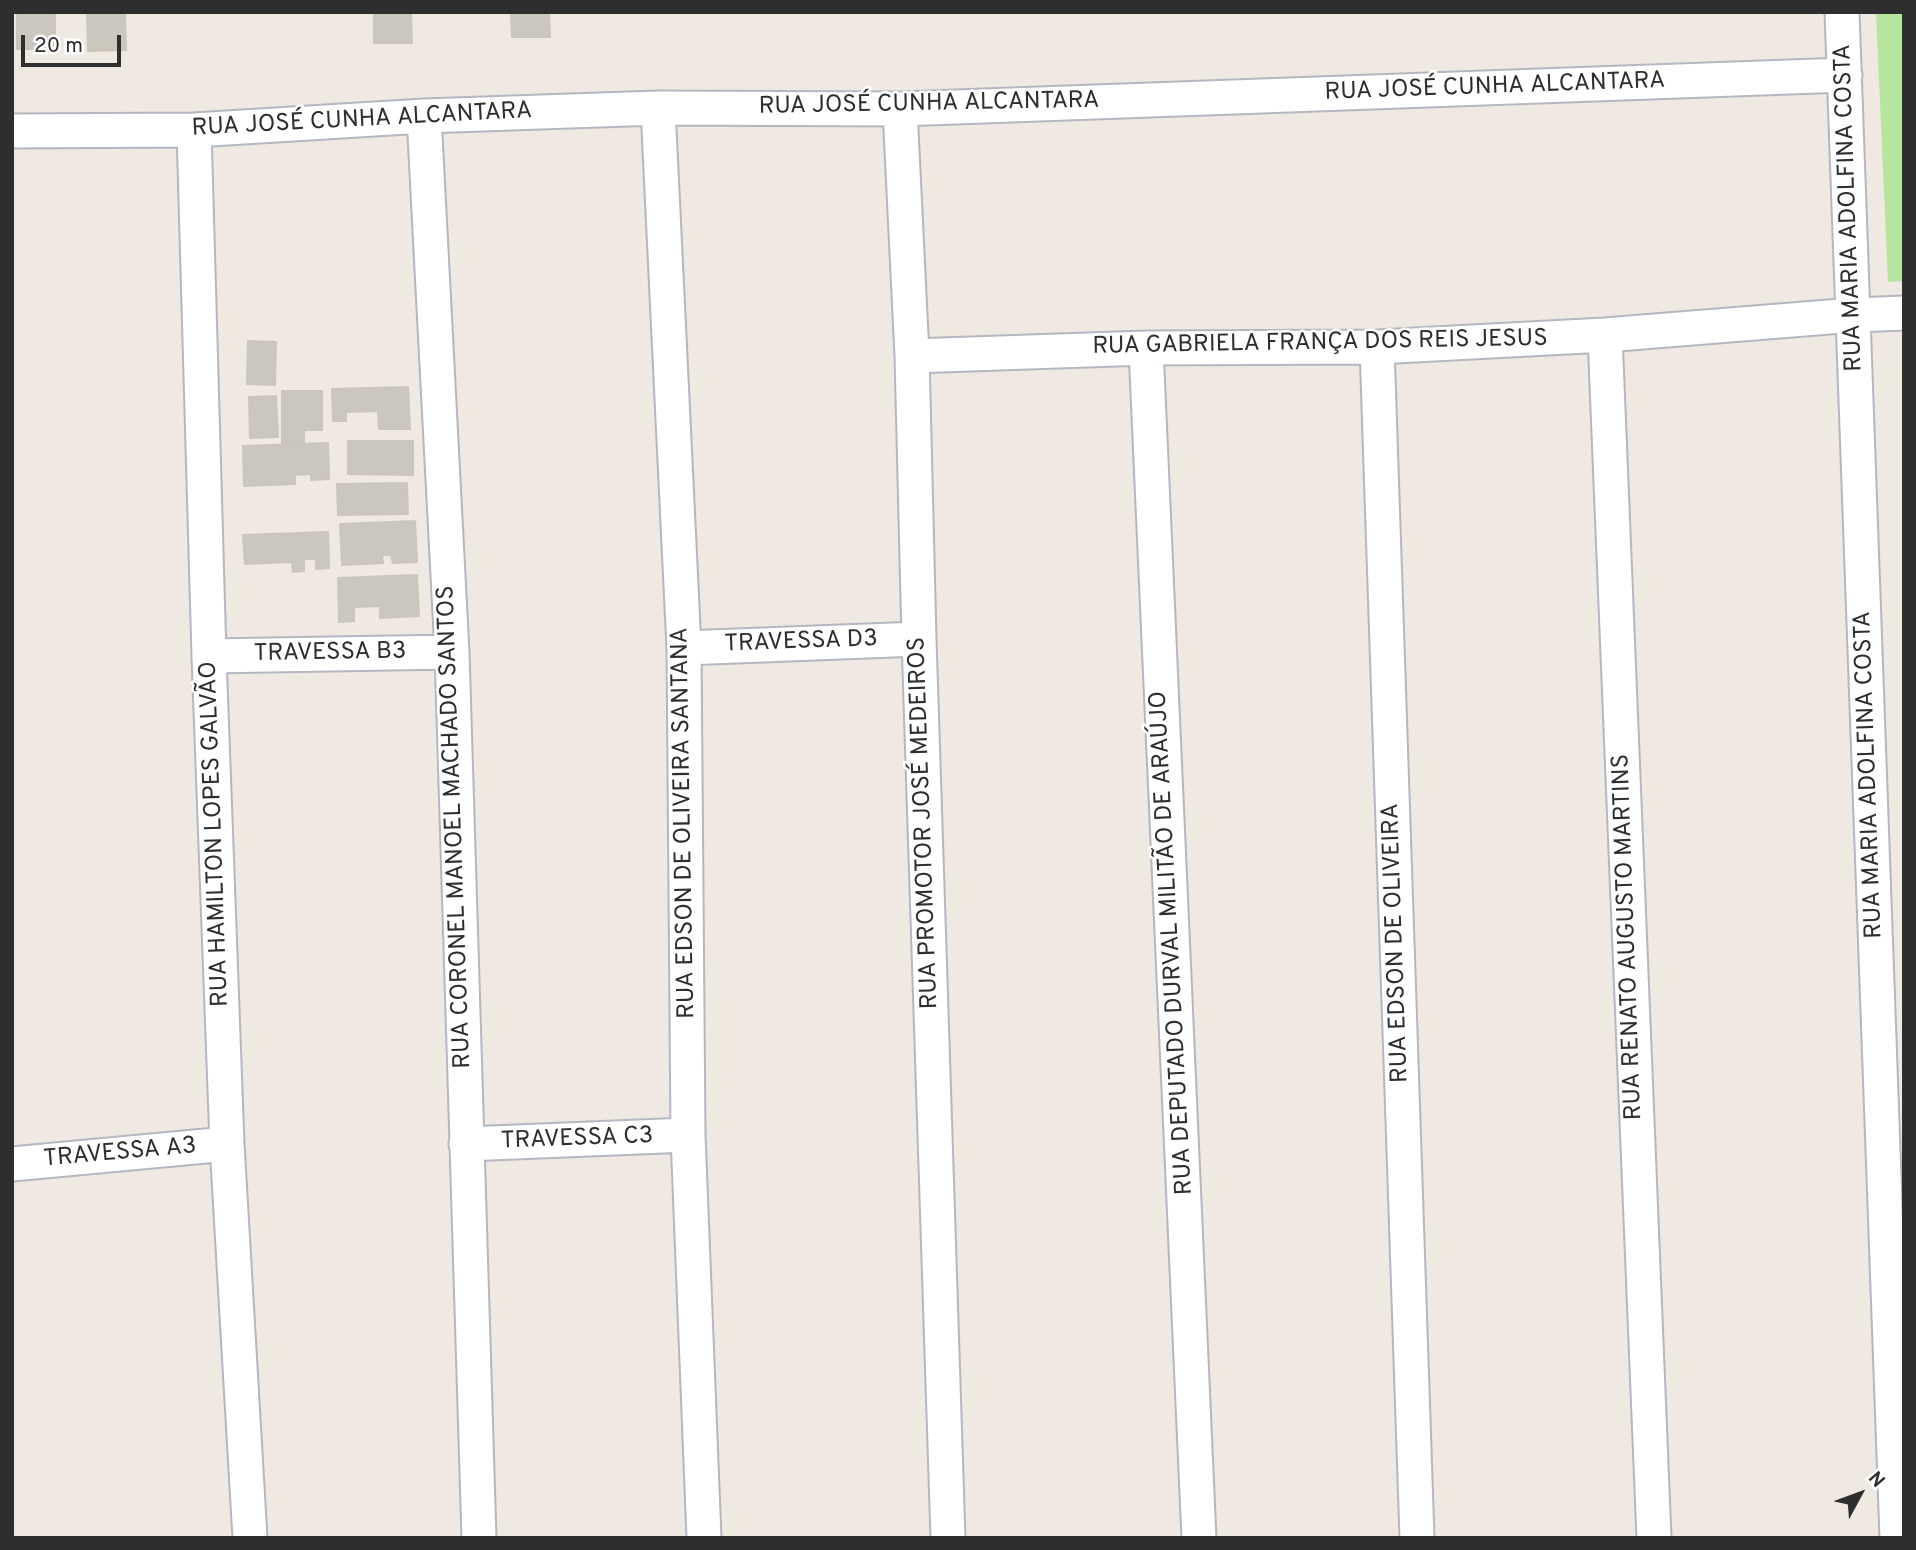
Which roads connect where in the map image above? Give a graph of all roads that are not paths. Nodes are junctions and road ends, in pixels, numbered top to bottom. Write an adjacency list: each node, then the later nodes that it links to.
1 (1842, 12): 2 (street, RUA MARIA ADOLFINA COSTA)
2 (1845, 75): 4 (street, RUA JOSÉ CUNHA ALCANTARA); 9 (street, RUA MARIA ADOLFINA COSTA)
3 (658, 108): 4 (street, RUA JOSÉ CUNHA ALCANTARA); 5 (street, RUA JOSÉ CUNHA ALCANTARA); 15 (street, RUA EDSON DE OLIVEIRA SANTANA)
4 (900, 109): 13 (street, RUA PROMOTOR JOSÉ MEDEIROS)
5 (424, 116): 6 (street, RUA JOSÉ CUNHA ALCANTARA); 16 (street, RUA CORONEL MANOEL MACHADO SANTOS)
6 (194, 130): 7 (street, RUA JOSÉ CUNHA ALCANTARA); 17 (street, RUA HAMILTON LOPES GALVÃO)
7 (12, 131)
8 (1904, 313): 9 (street, RUA GABRIELA FRANÇA DOS REIS JESUS)
9 (1854, 315): 10 (street, RUA GABRIELA FRANÇA DOS REIS JESUS); 29 (street, RUA MARIA ADOLFINA COSTA)
10 (1605, 335): 11 (street, RUA GABRIELA FRANÇA DOS REIS JESUS); 28 (street, RUA RENATO AUGUSTO MARTINS)
11 (1377, 347): 12 (street, RUA GABRIELA FRANÇA DOS REIS JESUS); 27 (street, RUA EDSON DE OLIVEIRA)
12 (1146, 348): 13 (street, RUA GABRIELA FRANÇA DOS REIS JESUS); 26 (street, RUA DEPUTADO DURVAL MILITÃO DE ARAÚJO)
13 (912, 356): 14 (street, RUA PROMOTOR JOSÉ MEDEIROS)
14 (919, 639): 15 (street, TRAVESSA D3); 25 (street, RUA PROMOTOR JOSÉ MEDEIROS)
15 (684, 648): 18 (street, RUA EDSON DE OLIVEIRA SANTANA)
16 (452, 652): 17 (street, TRAVESSA B3); 20 (street, RUA CORONEL MANOEL MACHADO SANTOS)
17 (209, 656): 19 (street, RUA HAMILTON LOPES GALVÃO)
18 (688, 1135): 20 (street, TRAVESSA C3); 24 (street, RUA EDSON DE OLIVEIRA SANTANA)
19 (227, 1144): 21 (street, TRAVESSA A3); 22 (street, RUA HAMILTON LOPES GALVÃO)
20 (466, 1144): 23 (street, RUA CORONEL MANOEL MACHADO SANTOS)
21 (12, 1164)
22 (250, 1538)
23 (479, 1538)
24 (704, 1538)
25 (948, 1538)
26 (1199, 1538)
27 (1417, 1538)
28 (1654, 1538)
29 (1897, 1538)

